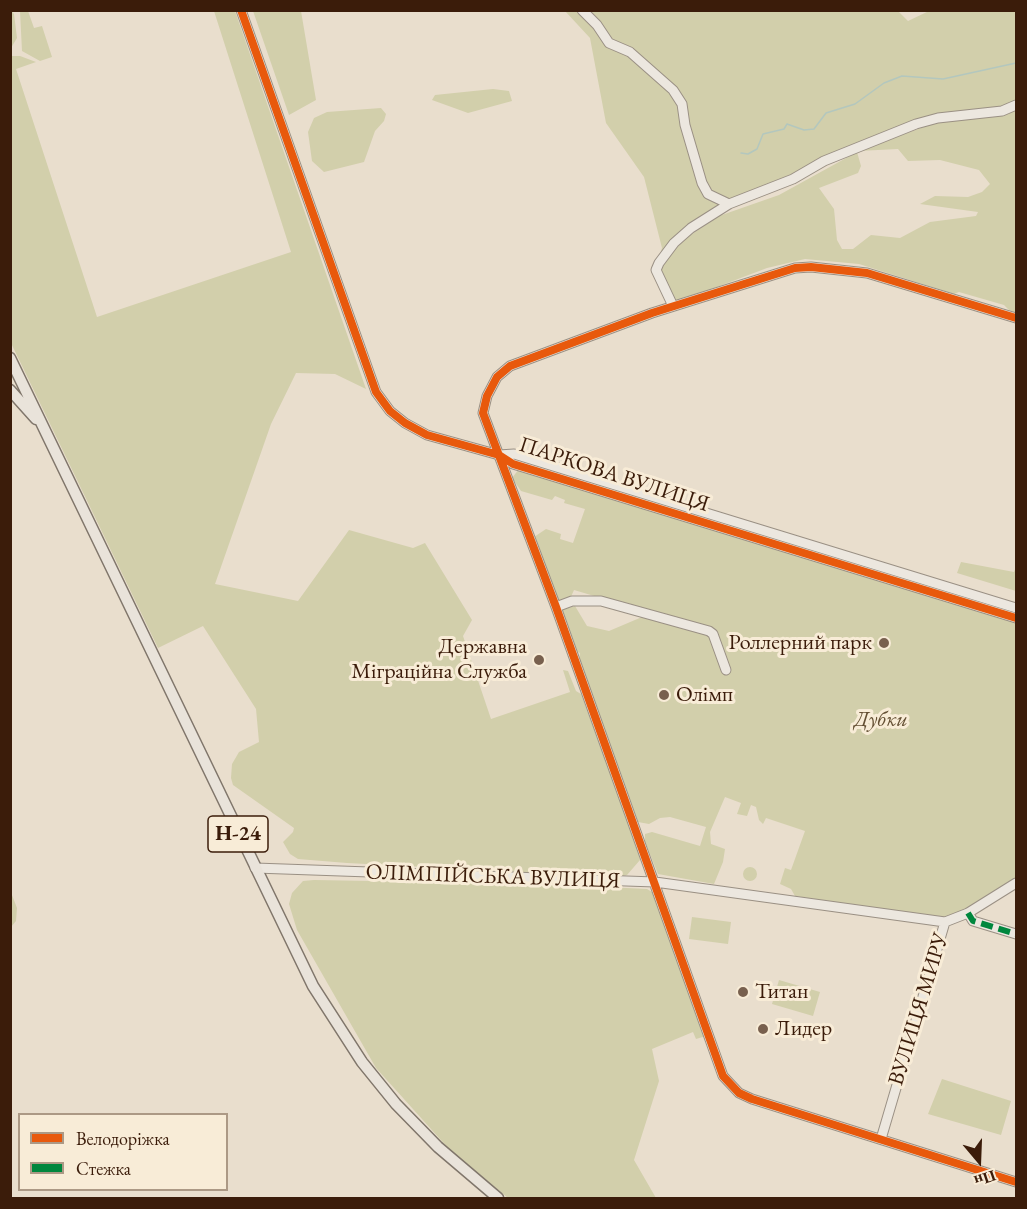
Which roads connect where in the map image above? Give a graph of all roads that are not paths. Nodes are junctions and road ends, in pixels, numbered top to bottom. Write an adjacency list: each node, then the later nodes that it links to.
1 (241, 10): 10 (street)
2 (582, 10): 4 (street)
3 (1017, 105): 4 (street)
4 (729, 204): 5 (street)
5 (674, 306): 6 (street); 10 (street)
6 (1017, 318)
7 (10, 358): 9 (main road)
8 (10, 390): 9 (main road, Н-24)
9 (43, 425): 15 (main road, Н-24)
10 (499, 455): 11 (street, ПАРКОВА ВУЛИЦЯ); 12 (street, ПАРКОВА ВУЛИЦЯ); 13 (street, ПАРКОВА ВУЛИЦЯ)
11 (556, 607): 14 (street); 16 (street, ПАРКОВА ВУЛИЦЯ)
12 (1017, 609)
13 (1017, 618)
14 (726, 670)
15 (255, 868): 16 (street, ОЛІМПІЙСЬКА ВУЛИЦЯ); 23 (main road, Н-24)
16 (655, 882): 19 (street, ОЛІМПІЙСЬКА ВУЛИЦЯ); 21 (street, ПАРКОВА ВУЛИЦЯ)
17 (1017, 883): 18 (street, ВУЛИЦЯ МИРУ)
18 (968, 913): 19 (street, ВУЛИЦЯ МИРУ); 20 (street)
19 (945, 922): 21 (street, ВУЛИЦЯ МИРУ)
20 (1017, 934)
21 (880, 1139): 22 (street, ПАРКОВА ВУЛИЦЯ)
22 (1017, 1182)
23 (498, 1198)

